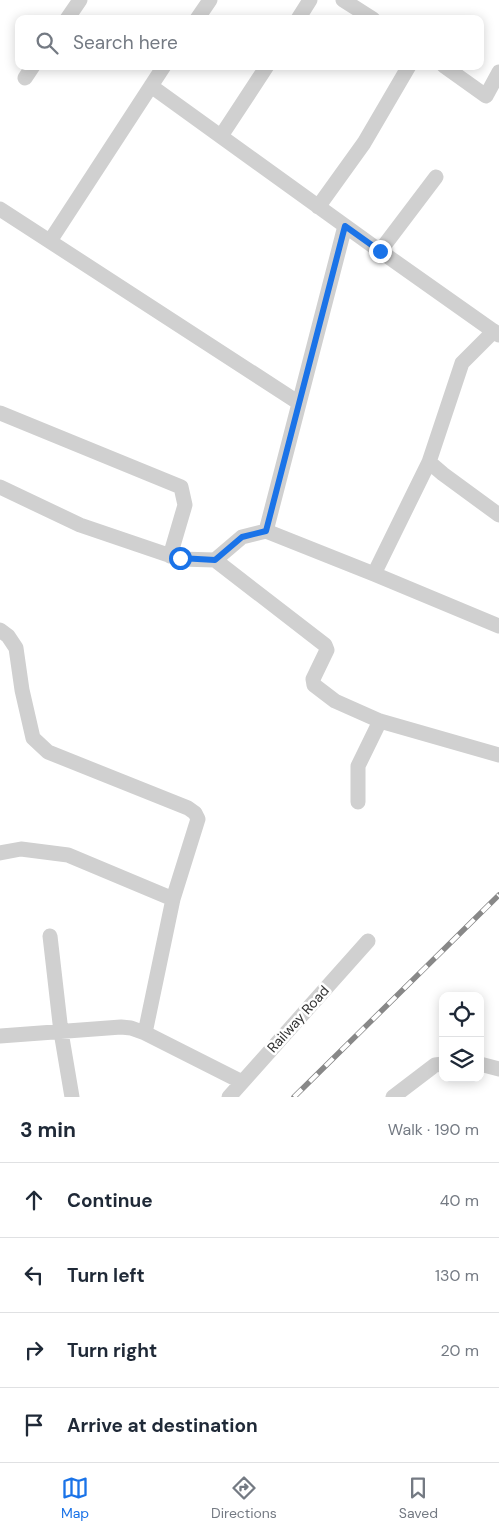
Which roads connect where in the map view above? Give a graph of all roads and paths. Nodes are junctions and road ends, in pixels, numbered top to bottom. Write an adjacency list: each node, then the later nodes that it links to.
1 (80, 0): 5 (street)
2 (210, 0): 6 (street)
3 (310, 0): 7 (street)
4 (343, 0): 8 (street)
5 (69, 15)
6 (200, 15)
7 (301, 15)
8 (367, 15)
9 (161, 70): 14 (street)
10 (263, 70): 15 (street)
11 (406, 70): 17 (street)
12 (450, 70): 13 (street)
13 (499, 72)
14 (151, 86): 15 (street); 20 (street)
15 (221, 136): 17 (street)
16 (436, 177): 21 (street)
17 (318, 206): 19 (street)
18 (0, 209): 20 (street)
19 (345, 226): 21 (street); 23 (street)
20 (50, 241): 23 (street)
21 (380, 251): 22 (street)
22 (497, 333): 25 (street)
23 (299, 403): 28 (street)
24 (0, 413): 29 (street)
25 (429, 462): 27 (street); 31 (street)
26 (0, 488): 29 (street)
27 (499, 514)
28 (266, 531): 30 (street); 31 (street)
29 (170, 556): 30 (street)
30 (215, 560): 34 (street)
31 (374, 574): 32 (street)
32 (499, 626)
33 (0, 630): 38 (street)
34 (380, 721): 35 (street); 36 (street)
35 (499, 755)
36 (358, 802)
37 (0, 853): 38 (street)
38 (173, 899): 42 (street)
39 (50, 936): 41 (street)
40 (368, 941): 47 (street, Railway Road)
41 (61, 1032): 42 (street); 43 (street); 48 (street)
42 (145, 1033): 47 (street)
43 (0, 1036)
44 (439, 1064): 50 (street)
45 (484, 1065): 46 (street)
46 (499, 1068)
47 (242, 1082): 49 (street, Railway Road)
48 (72, 1097)
49 (229, 1097)
50 (393, 1097)

